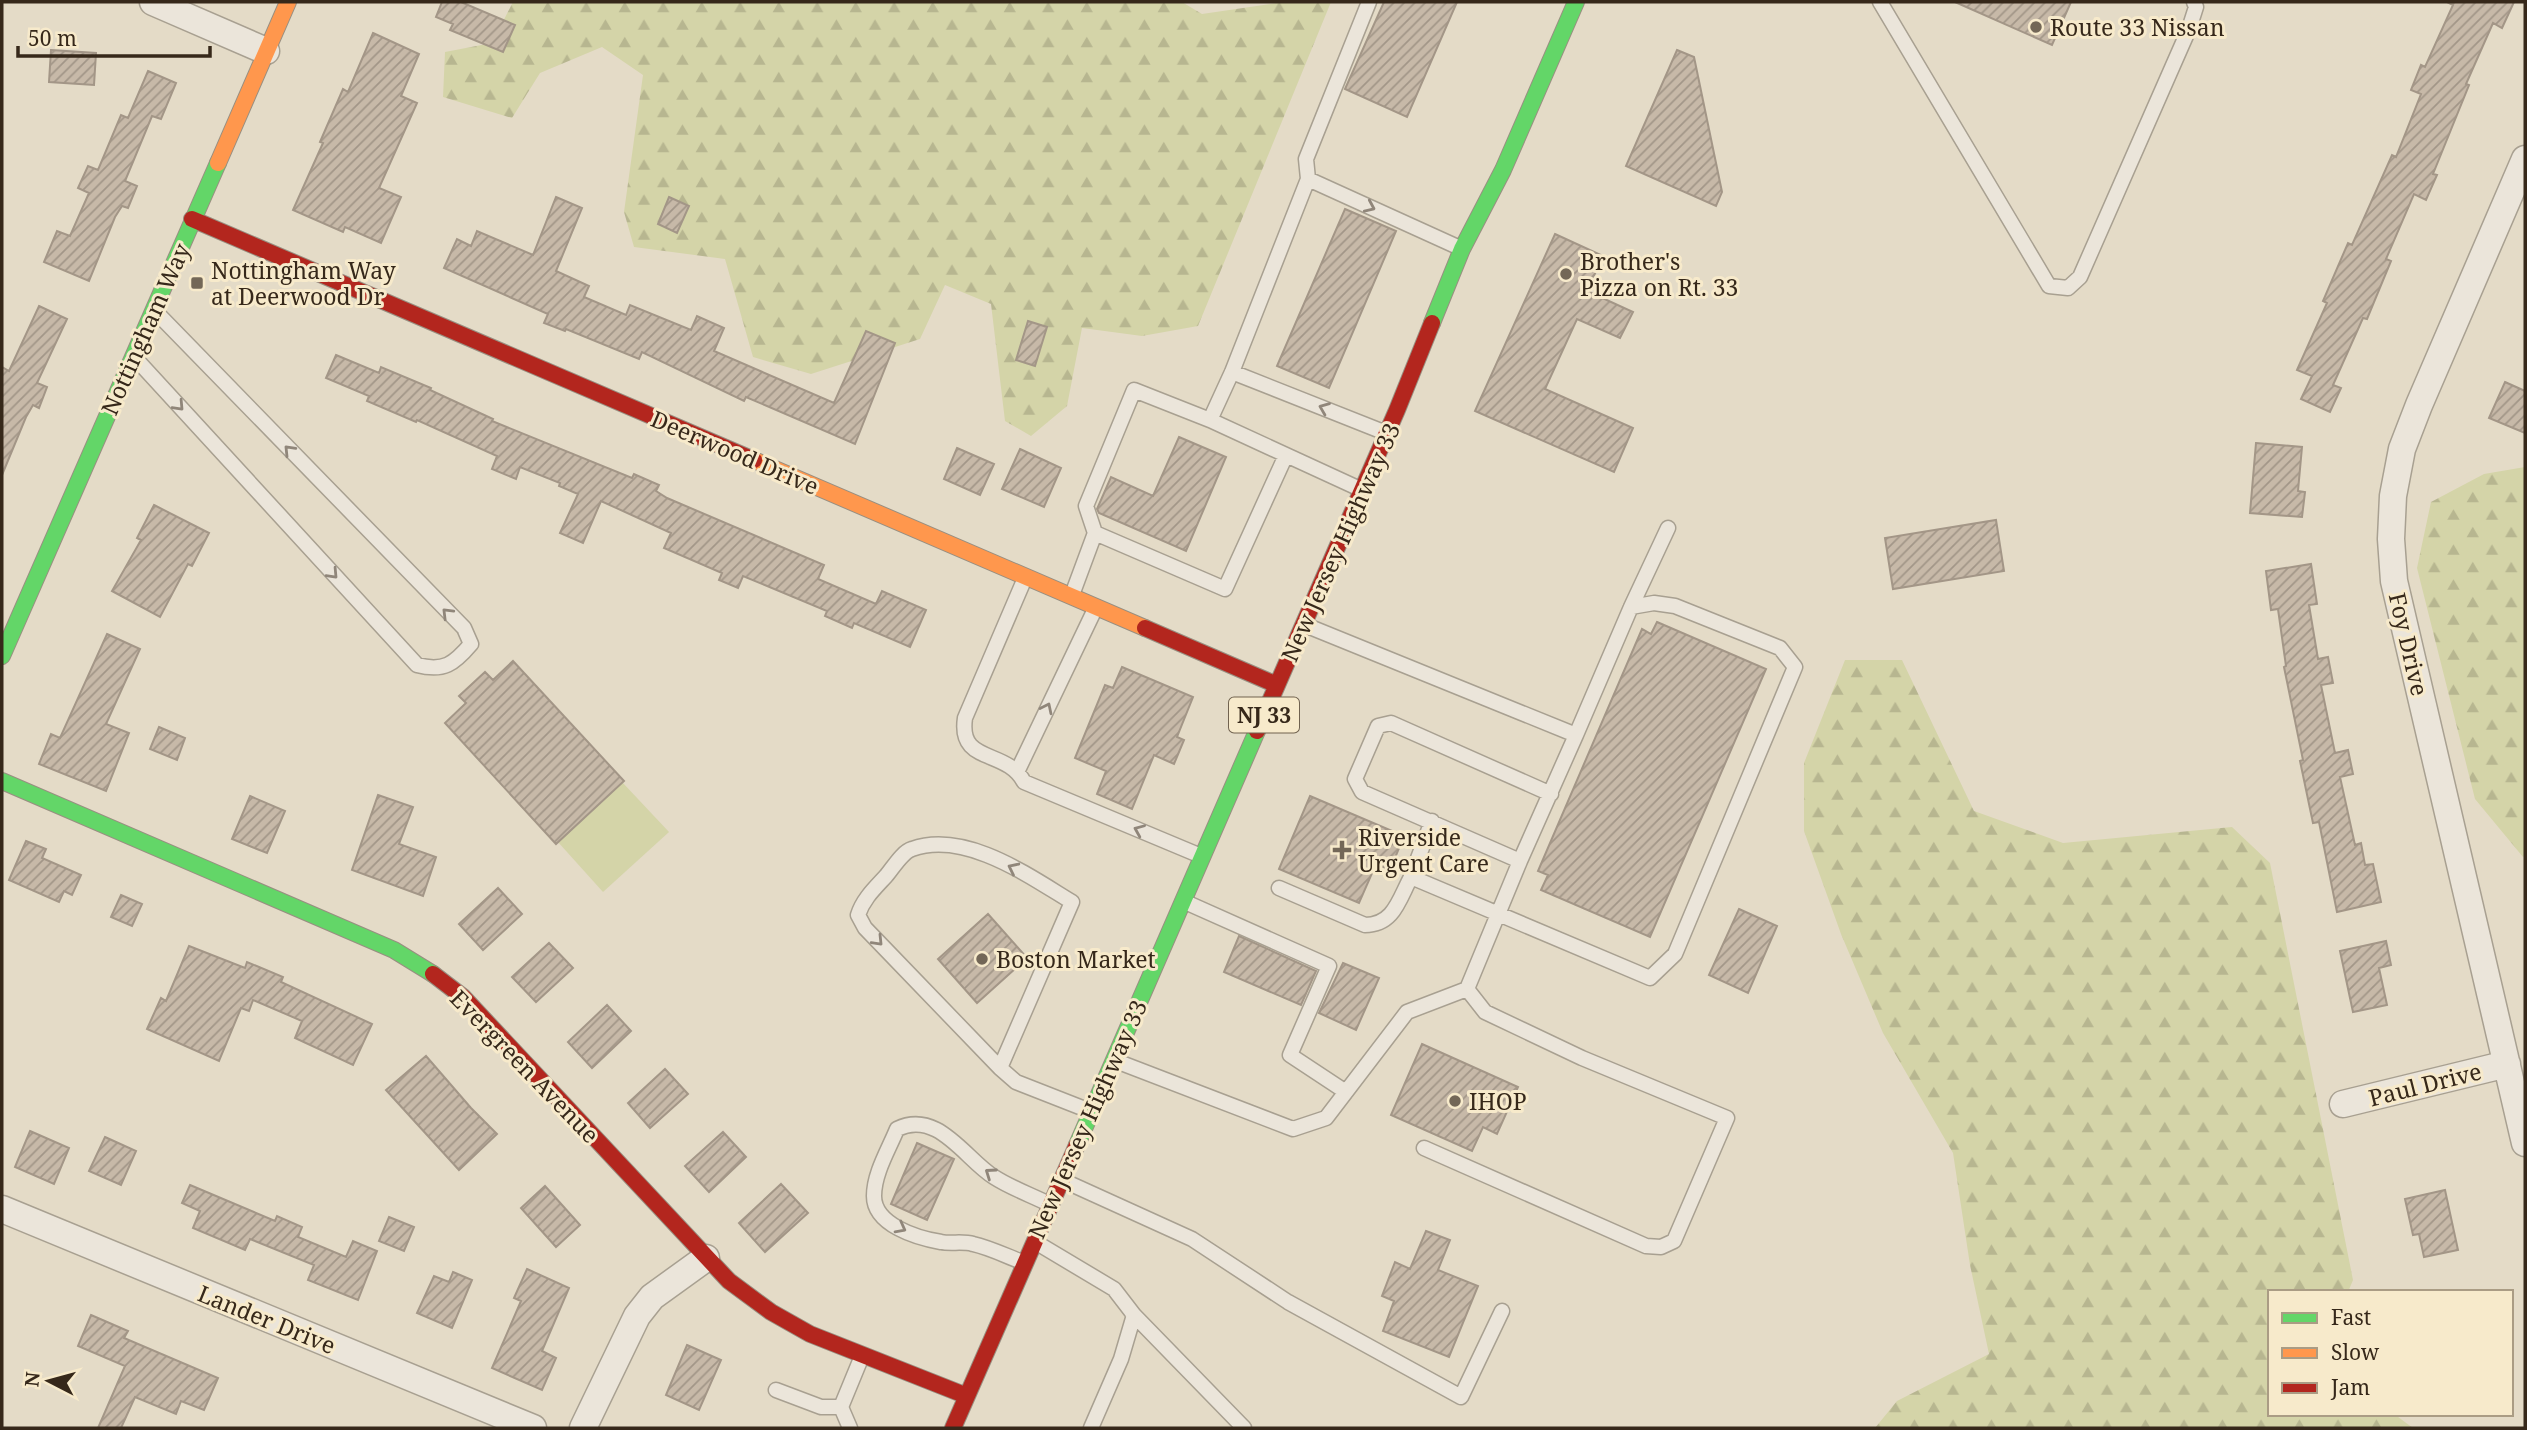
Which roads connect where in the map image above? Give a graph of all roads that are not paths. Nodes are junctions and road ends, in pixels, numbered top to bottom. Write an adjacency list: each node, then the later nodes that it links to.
1 (153, 2): 7 (street)
2 (288, 2): 7 (street, Nottingham Way)
3 (1368, 2): 9 (lane)
4 (1576, 2): 11 (street, New Jersey Highway 33 / NJ 33)
5 (1880, 2): 6 (lane)
6 (2194, 2)
7 (266, 51): 10 (street, Nottingham Way)
8 (2525, 159): 41 (street, Foy Drive)
9 (1308, 179): 11 (lane, one-way to 11); 14 (lane)
10 (192, 219): 12 (street, Nottingham Way); 21 (street, Deerwood Drive)
11 (1462, 249): 16 (street, New Jersey Highway 33 / NJ 33)
12 (153, 310): 13 (street, Nottingham Way); 13 (lane, one-way to 12)
13 (133, 356): 26 (street, Nottingham Way)
14 (1232, 372): 15 (lane); 16 (lane, one-way to 14)
15 (1210, 420): 17 (lane); 20 (lane)
16 (1387, 433): 18 (street, New Jersey Highway 33 / NJ 33)
17 (1286, 455): 18 (lane); 20 (lane)
18 (1362, 490): 25 (street, New Jersey Highway 33 / NJ 33)
19 (1668, 528): 24 (lane)
20 (1095, 533): 22 (lane)
21 (1025, 577): 22 (street, Deerwood Drive); 29 (lane)
22 (1072, 596): 23 (street, Deerwood Drive)
23 (1096, 607): 27 (street, Deerwood Drive); 29 (lane, one-way to 23)
24 (1631, 607): 28 (lane); 38 (lane)
25 (1304, 624): 27 (street, New Jersey Highway 33 / NJ 33); 28 (lane)
26 (2, 656)
27 (1277, 685): 33 (street, New Jersey Highway 33 / NJ 33)
28 (1576, 735): 31 (lane)
29 (1018, 770): 33 (lane, one-way to 29)
30 (2, 780): 52 (street, Evergreen Avenue)
31 (1551, 794): 32 (lane); 34 (lane)
32 (1432, 821): 34 (lane); 35 (lane)
33 (1202, 857): 37 (street, New Jersey Highway 33 / NJ 33)
34 (1520, 861): 38 (lane)
35 (1411, 877): 36 (lane); 38 (lane)
36 (1279, 888)
37 (1182, 900): 40 (street, New Jersey Highway 33 / NJ 33); 43 (lane)
38 (1497, 914): 39 (lane)
39 (1467, 989): 43 (lane); 47 (lane)
40 (1113, 1060): 43 (lane); 45 (street, New Jersey Highway 33 / NJ 33)
41 (2507, 1064): 44 (street, Paul Drive); 46 (street, Foy Drive)
42 (1000, 1068): 42 (lane, one-way to 42); 45 (lane)
43 (1346, 1092)
44 (2343, 1104)
45 (1091, 1111): 48 (street, New Jersey Highway 33 / NJ 33)
46 (2525, 1143)
47 (1424, 1148)
48 (1061, 1179): 49 (street, New Jersey Highway 33 / NJ 33); 54 (lane)
49 (1050, 1204): 51 (street, New Jersey Highway 33 / NJ 33); 53 (lane, one-way to 53)
50 (2, 1209): 60 (street, Lander Drive)
51 (1034, 1241): 53 (street, New Jersey Highway 33 / NJ 33); 55 (lane)
52 (706, 1258): 56 (street, Evergreen Avenue); 61 (street)
53 (1025, 1264): 58 (street, New Jersey Highway 33 / NJ 33)
54 (1502, 1311)
55 (1132, 1313): 64 (lane); 65 (lane)
56 (863, 1355): 58 (street, Evergreen Avenue); 59 (lane)
57 (776, 1390): 59 (lane)
58 (967, 1396): 63 (street, New Jersey Highway 33 / NJ 33)
59 (841, 1407): 62 (lane)
60 (533, 1428)
61 (583, 1428)
62 (850, 1428)
63 (953, 1428)
64 (1091, 1428)
65 (1244, 1428)

